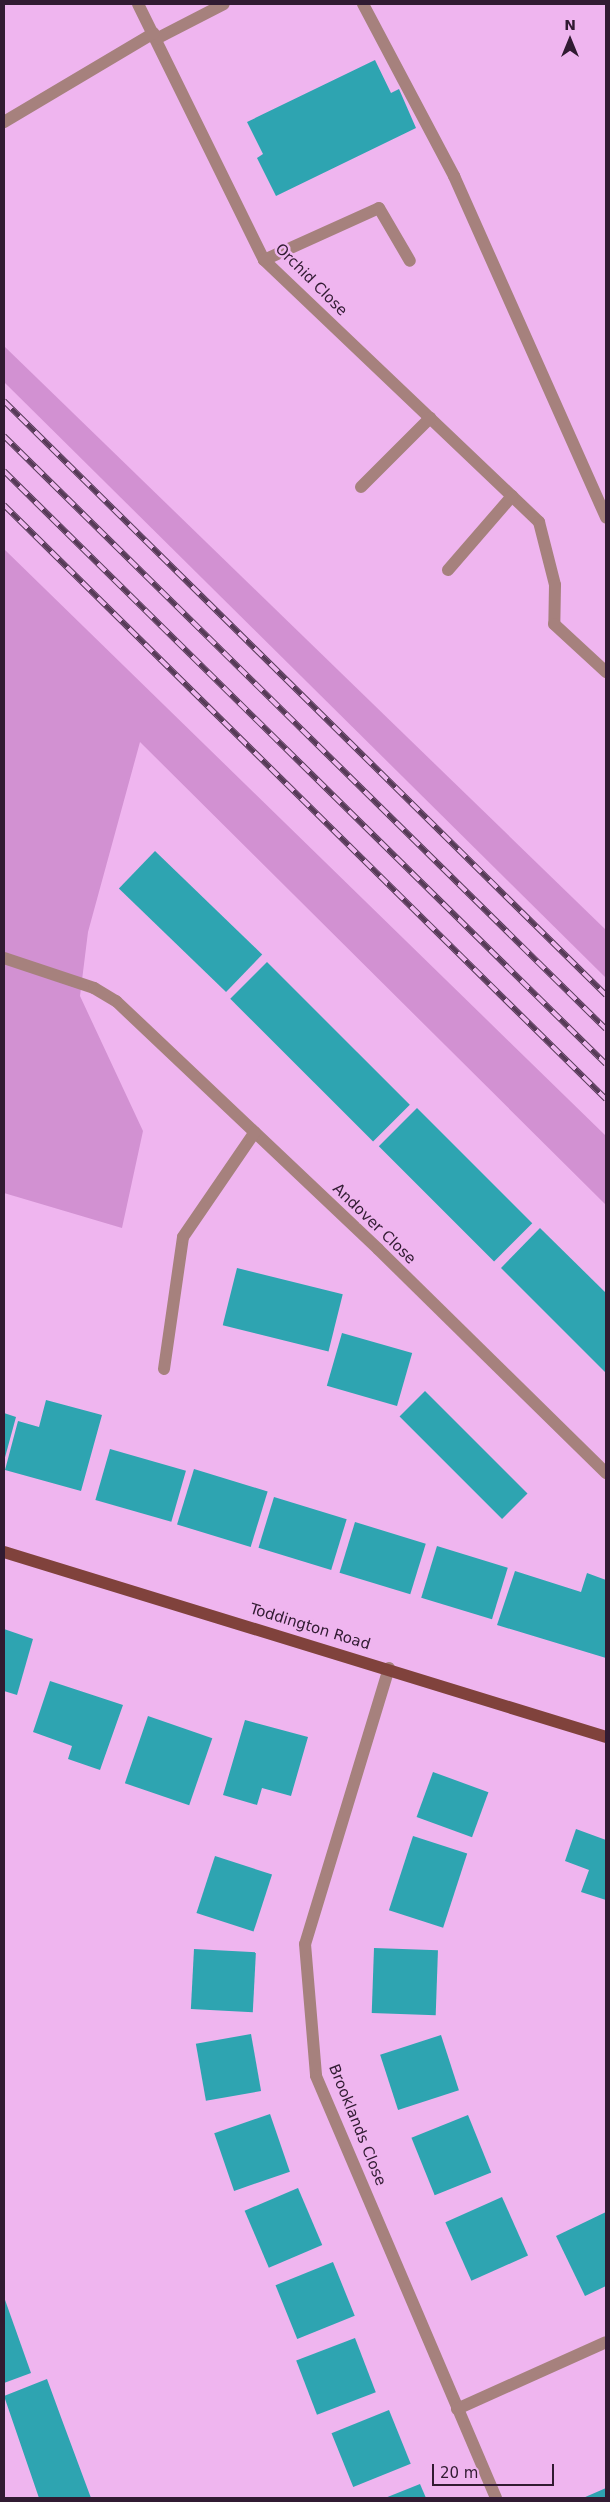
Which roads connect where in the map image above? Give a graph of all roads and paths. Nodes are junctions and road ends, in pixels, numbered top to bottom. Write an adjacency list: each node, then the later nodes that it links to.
1 (138, 4): 4 (street, Orchid Close)
2 (224, 4): 4 (street)
3 (363, 4): 11 (street)
4 (155, 36): 5 (street); 6 (street, Orchid Close)
5 (4, 122)
6 (264, 260): 7 (street); 8 (street, Orchid Close)
7 (410, 261)
8 (430, 418): 9 (street); 10 (street, Orchid Close)
9 (361, 487)
10 (512, 496): 12 (street); 13 (street, Orchid Close)
11 (606, 518)
12 (448, 570)
13 (606, 672)
14 (4, 958): 15 (street, Andover Close)
15 (255, 1132): 16 (street); 17 (street, Andover Close)
16 (164, 1369)
17 (606, 1473)
18 (4, 1552): 19 (main road, Toddington Road)
19 (389, 1668): 20 (main road, Toddington Road); 22 (street, Brooklands Close)
20 (606, 1736)
21 (606, 2342): 22 (street)
22 (458, 2409): 23 (street, Brooklands Close)
23 (496, 2498)

